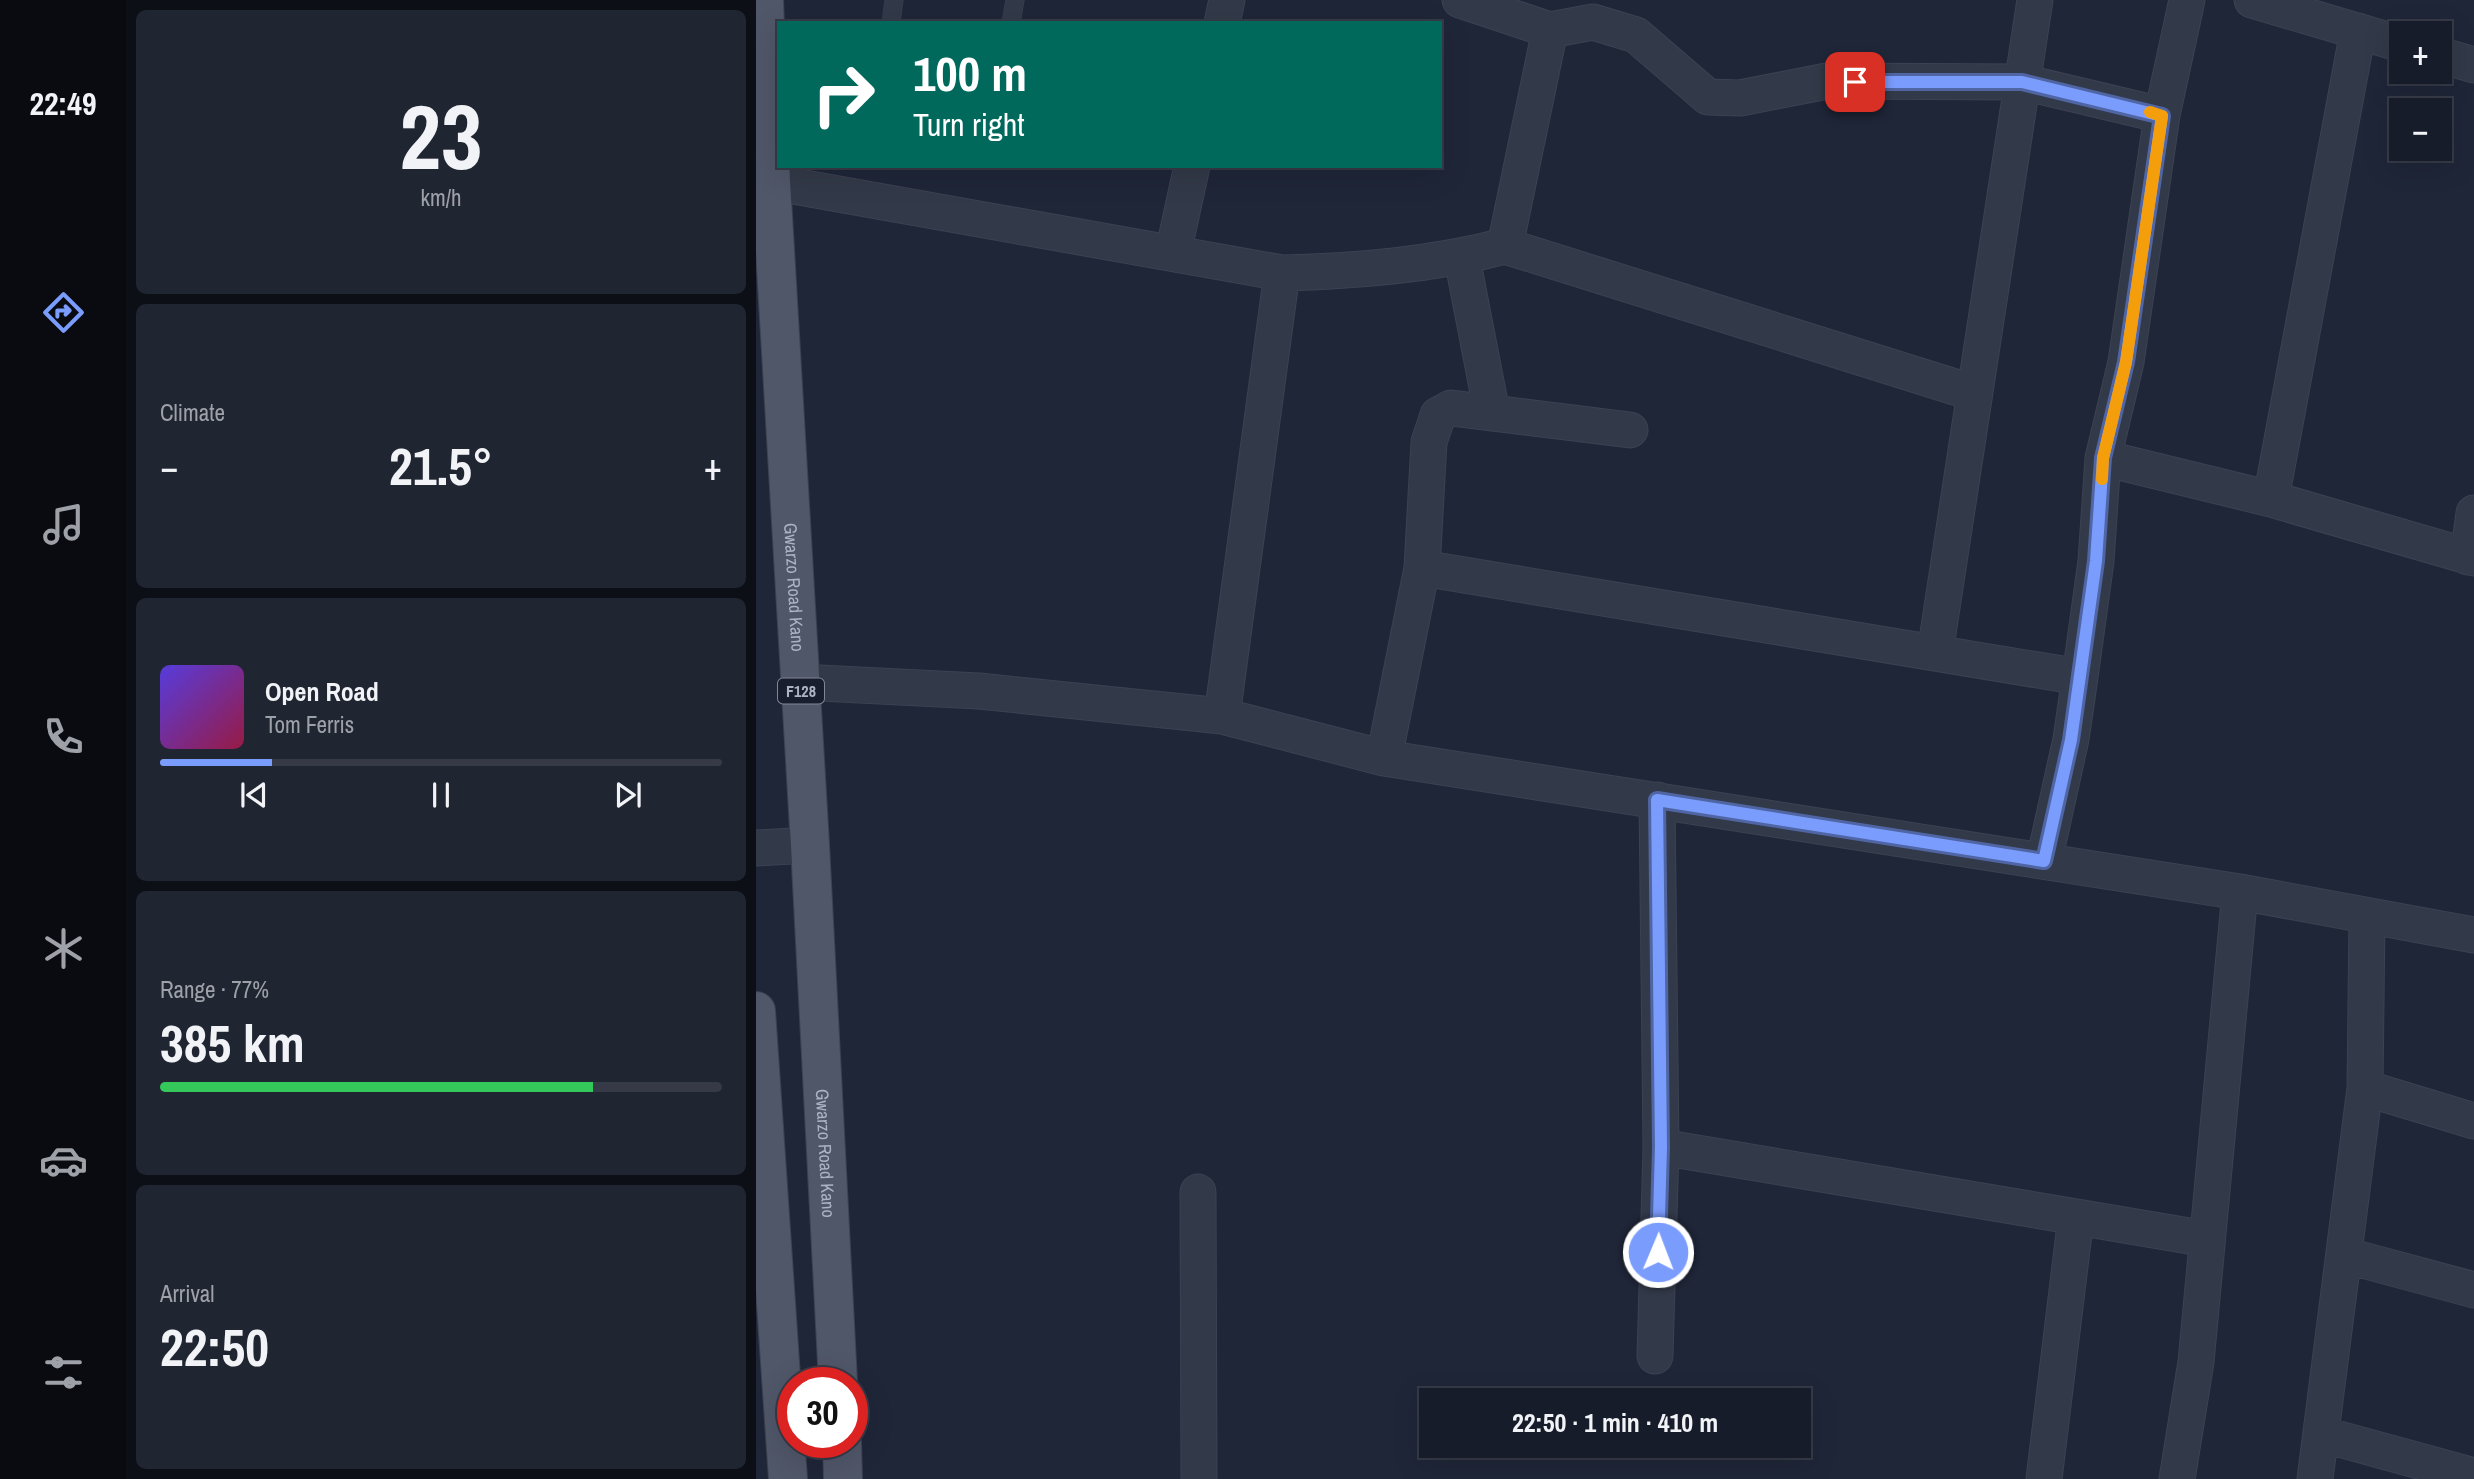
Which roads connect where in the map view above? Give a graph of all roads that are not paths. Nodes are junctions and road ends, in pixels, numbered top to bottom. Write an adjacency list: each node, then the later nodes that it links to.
1 (764, 0): 18 (main road, Gwarzo Road Kano / F128)
2 (894, 0): 9 (lane)
3 (1016, 0): 10 (lane)
4 (1227, 0): 11 (street)
5 (1460, 0): 12 (street)
6 (2035, 0): 17 (street)
7 (2187, 0): 19 (street)
8 (2252, 0): 13 (street)
9 (891, 21)
10 (1011, 21)
11 (1222, 21)
12 (1550, 30): 17 (street); 22 (street)
13 (2358, 31): 14 (street); 30 (street)
14 (2389, 40)
15 (2452, 59): 16 (street)
16 (2474, 65)
17 (2022, 82): 19 (street); 26 (street)
18 (773, 91): 21 (main road, Gwarzo Road Kano / F128)
19 (2162, 116): 29 (street)
20 (1192, 168): 23 (street)
21 (771, 182): 23 (street); 36 (main road, Gwarzo Road Kano / F128)
22 (1505, 246): 24 (street); 26 (street)
23 (1173, 253): 25 (street)
24 (1462, 258): 25 (street); 27 (street)
25 (1282, 273): 37 (street)
26 (1974, 393): 34 (street)
27 (1492, 413): 28 (street); 33 (street)
28 (1630, 430)
29 (2103, 458): 30 (street); 35 (street)
30 (2271, 499): 32 (street)
31 (2474, 513): 32 (street)
32 (2471, 557)
33 (1422, 568): 34 (street); 38 (street)
34 (1935, 653): 35 (street)
35 (2080, 677): 42 (street)
36 (800, 682): 37 (street); 40 (main road, Gwarzo Road Kano / F128)
37 (1222, 716): 38 (street)
38 (1384, 758): 39 (street)
39 (1657, 800): 42 (street); 49 (street)
40 (810, 845): 41 (street); 56 (main road, Gwarzo Road Kano / F128)
41 (756, 848)
42 (2044, 861): 43 (street)
43 (2240, 892): 44 (street); 52 (street)
44 (2367, 916): 45 (street); 47 (street)
45 (2474, 935)
46 (756, 1011): 60 (main road)
47 (2365, 1088): 48 (street); 53 (street)
48 (2474, 1121)
49 (1661, 1147): 51 (street); 55 (street)
50 (1198, 1192): 62 (street)
51 (2076, 1217): 52 (street); 63 (street)
52 (2207, 1239): 64 (street)
53 (2344, 1255): 54 (street); 57 (street)
54 (2474, 1290)
55 (1656, 1356)
56 (837, 1367)
57 (2321, 1434): 59 (street); 65 (street)
58 (843, 1458): 61 (main road)
59 (2474, 1476)
60 (788, 1479)
61 (844, 1479)
62 (1199, 1479)
63 (2044, 1479)
64 (2177, 1479)
65 (2315, 1479)

